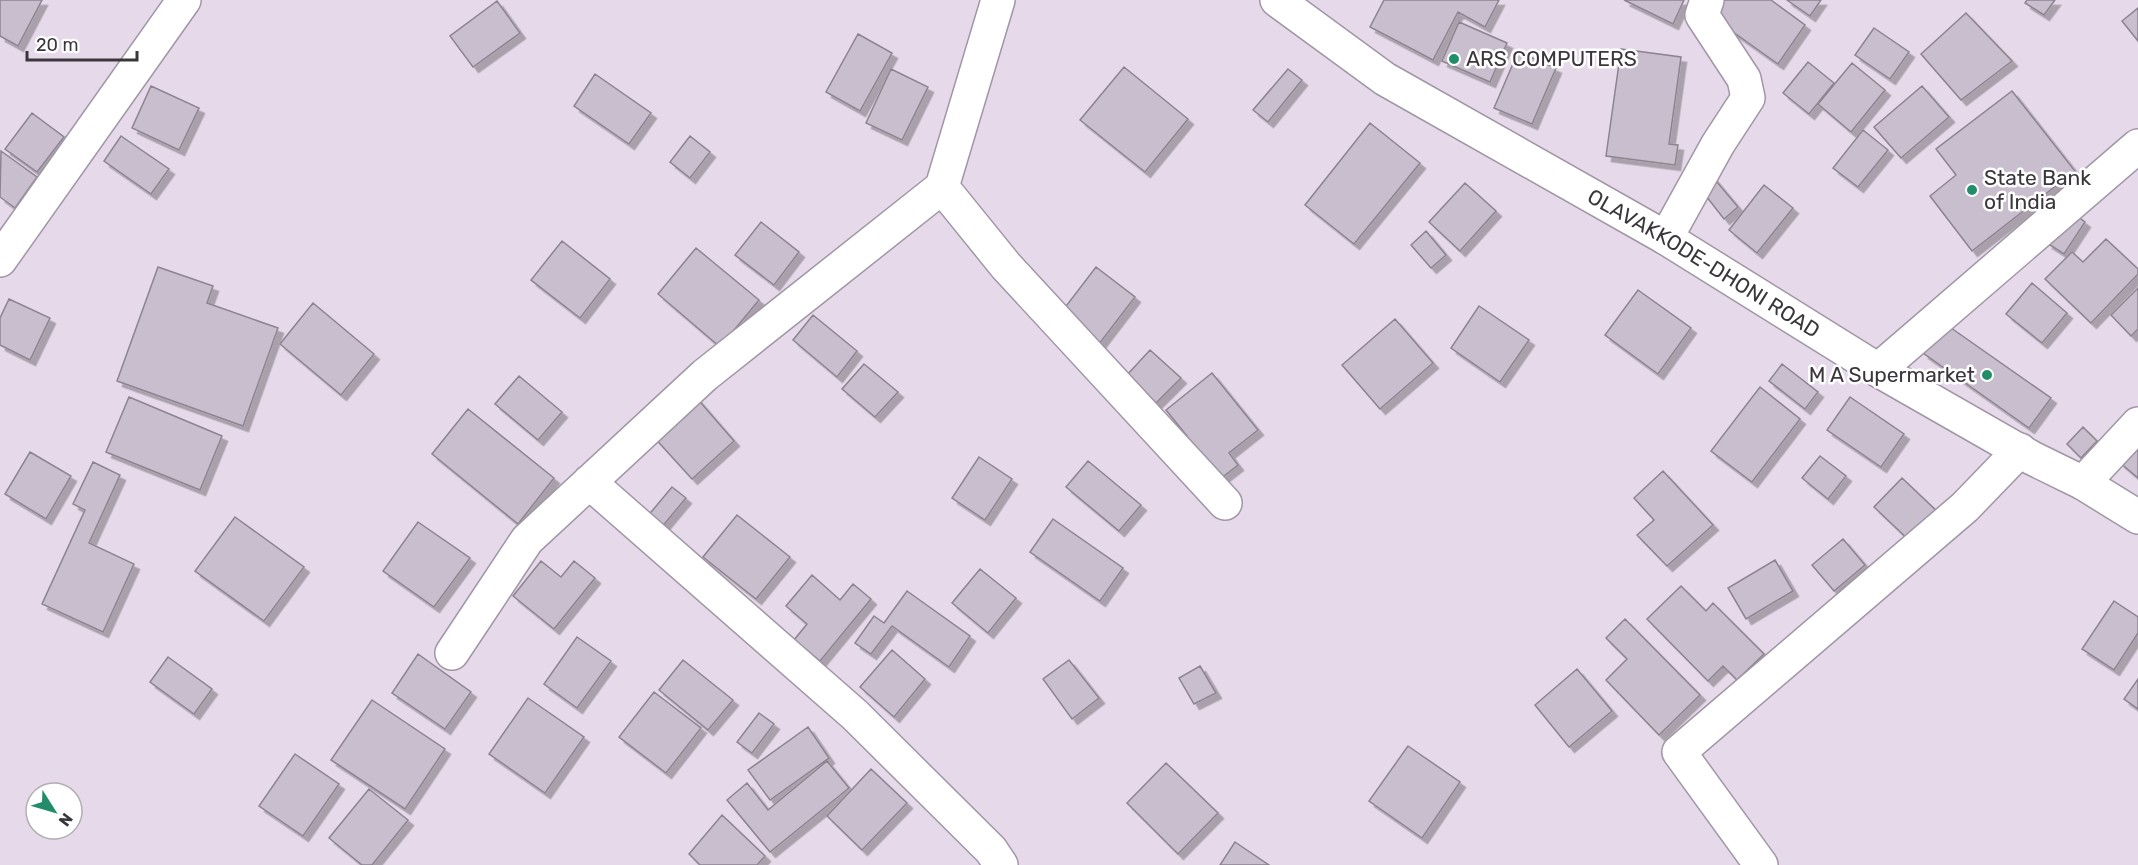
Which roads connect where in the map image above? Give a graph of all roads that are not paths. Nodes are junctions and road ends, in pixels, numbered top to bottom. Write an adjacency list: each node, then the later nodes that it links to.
1 (184, 0): 8 (street)
2 (998, 0): 6 (street)
3 (1276, 0): 7 (street, OLAVAKKODE-DHONI ROAD)
4 (1707, 0): 7 (street)
5 (2138, 147): 9 (street)
6 (942, 187): 12 (street); 14 (street)
7 (1666, 238): 9 (street, OLAVAKKODE-DHONI ROAD)
8 (0, 260)
9 (1878, 370): 11 (street, OLAVAKKODE-DHONI ROAD)
10 (2138, 424): 13 (street)
11 (2020, 450): 13 (street, OLAVAKKODE-DHONI ROAD); 18 (street)
12 (589, 483): 16 (street); 17 (street)
13 (2083, 483): 15 (street, OLAVAKKODE-DHONI ROAD)
14 (1224, 503)
15 (2138, 517)
16 (452, 653)
17 (1001, 865)
18 (1761, 865)

